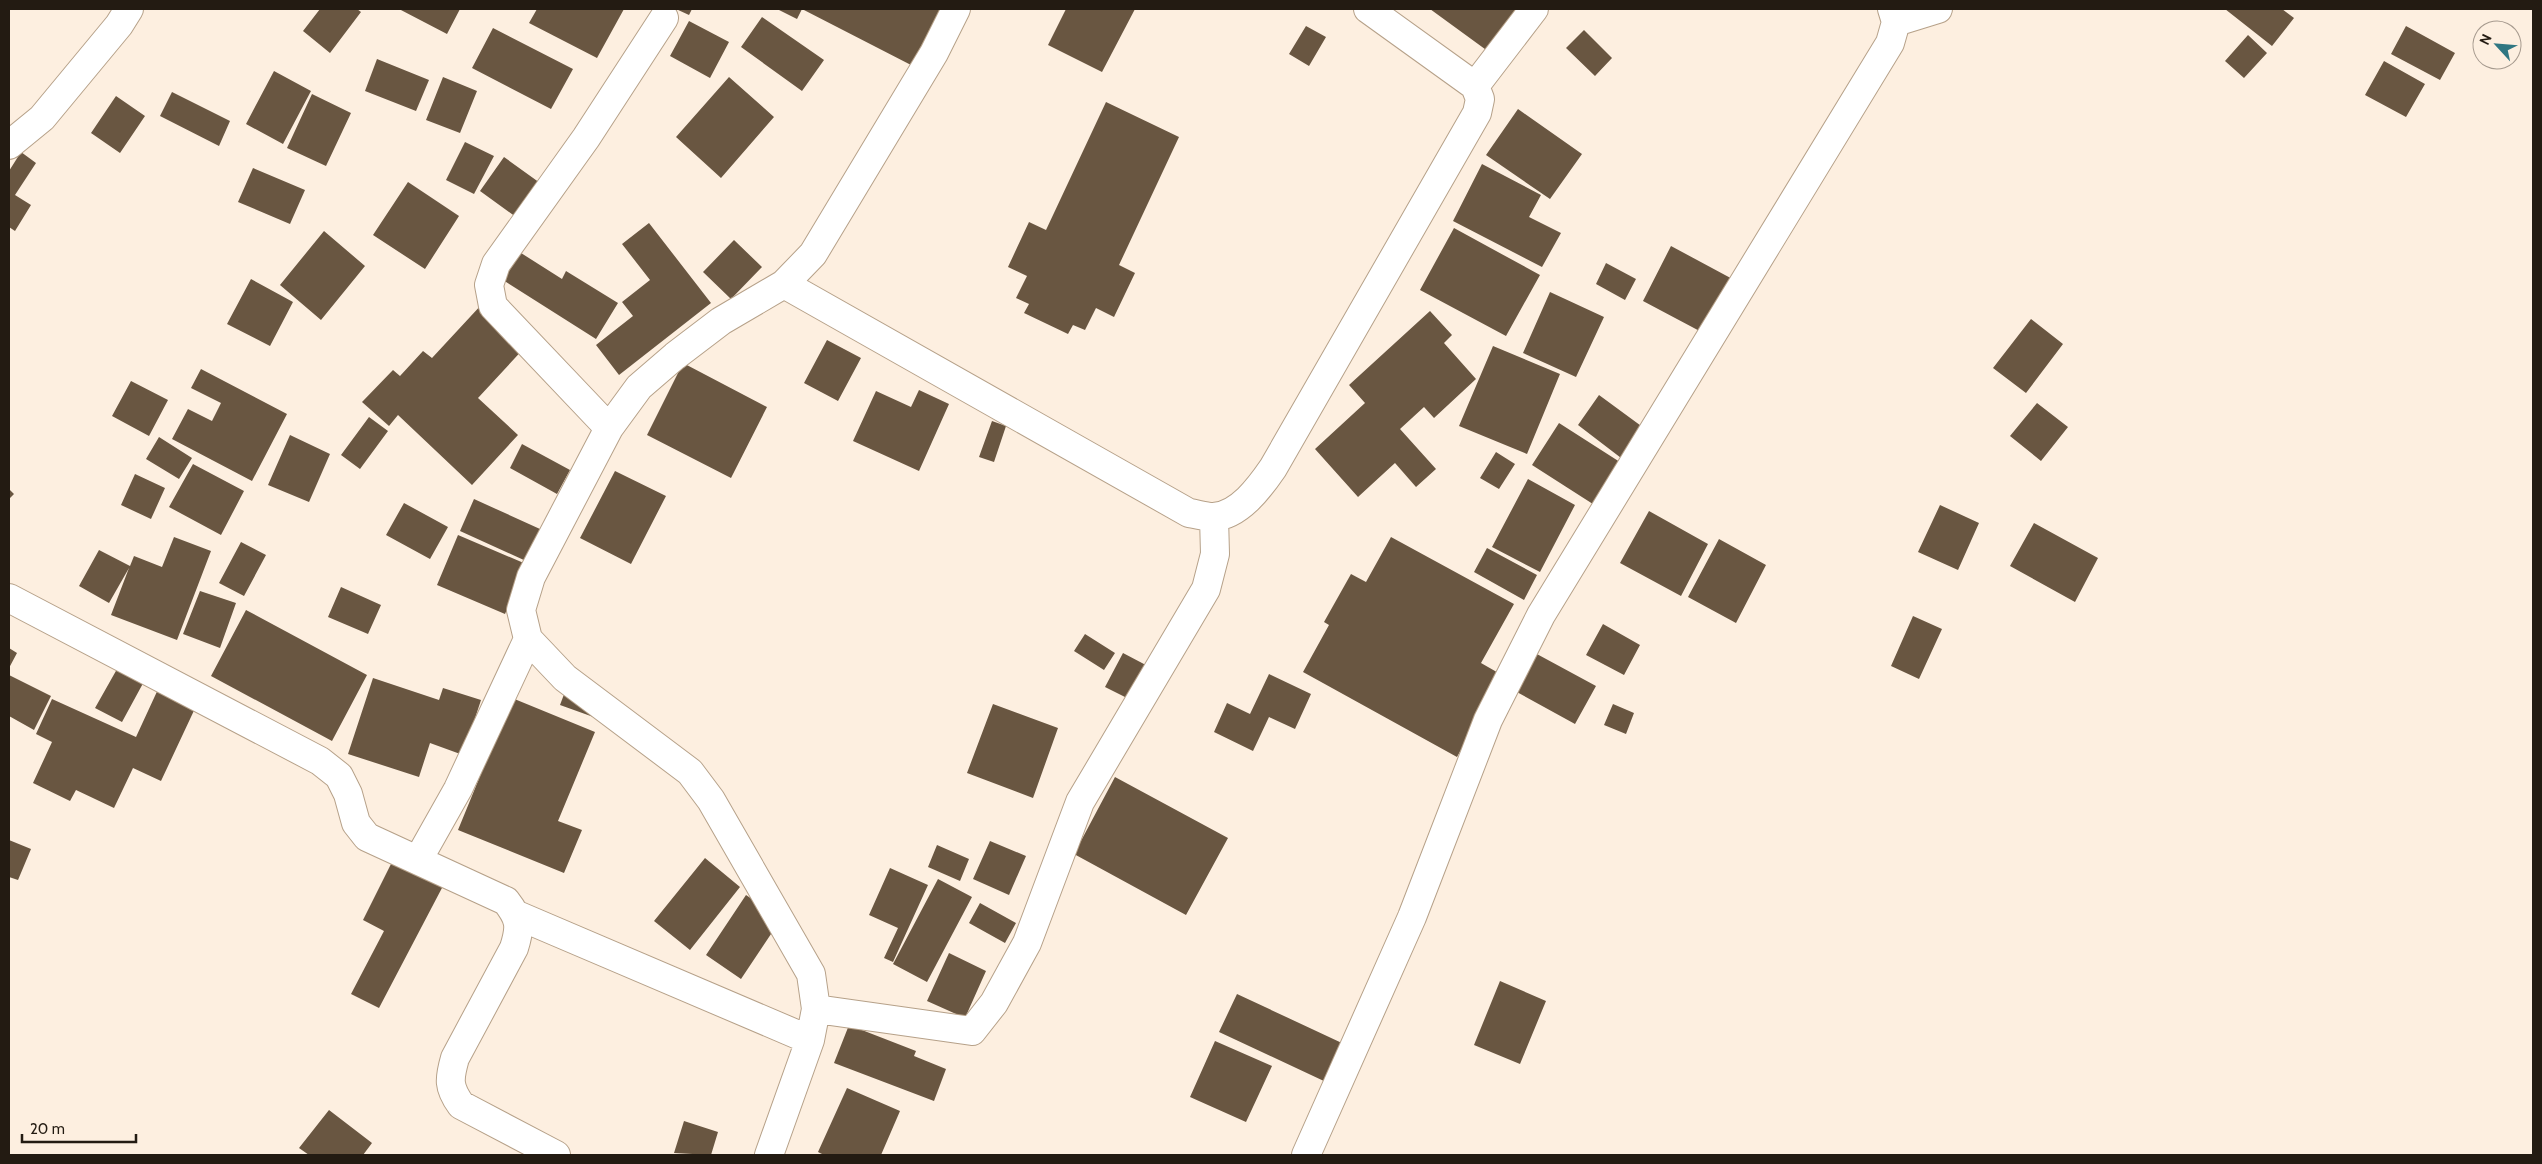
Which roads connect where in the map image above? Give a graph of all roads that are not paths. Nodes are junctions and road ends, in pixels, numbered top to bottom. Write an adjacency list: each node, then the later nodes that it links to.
1 (129, 9): 9 (street)
2 (956, 9): 10 (street)
3 (1368, 9): 8 (street)
4 (1534, 9): 8 (street)
5 (1938, 9): 6 (street)
6 (1894, 16): 21 (street)
7 (664, 18): 11 (street)
8 (1475, 86): 12 (street)
9 (9, 145)
10 (784, 284): 11 (street); 12 (street)
11 (609, 428): 14 (street)
12 (1214, 517): 17 (street)
13 (9, 598): 15 (street)
14 (528, 639): 15 (street); 17 (street)
15 (418, 860): 16 (street)
16 (517, 915): 18 (street); 19 (street)
17 (816, 1009): 18 (street)
18 (810, 1040): 20 (street)
19 (556, 1155)
20 (769, 1155)
21 (1306, 1155)

